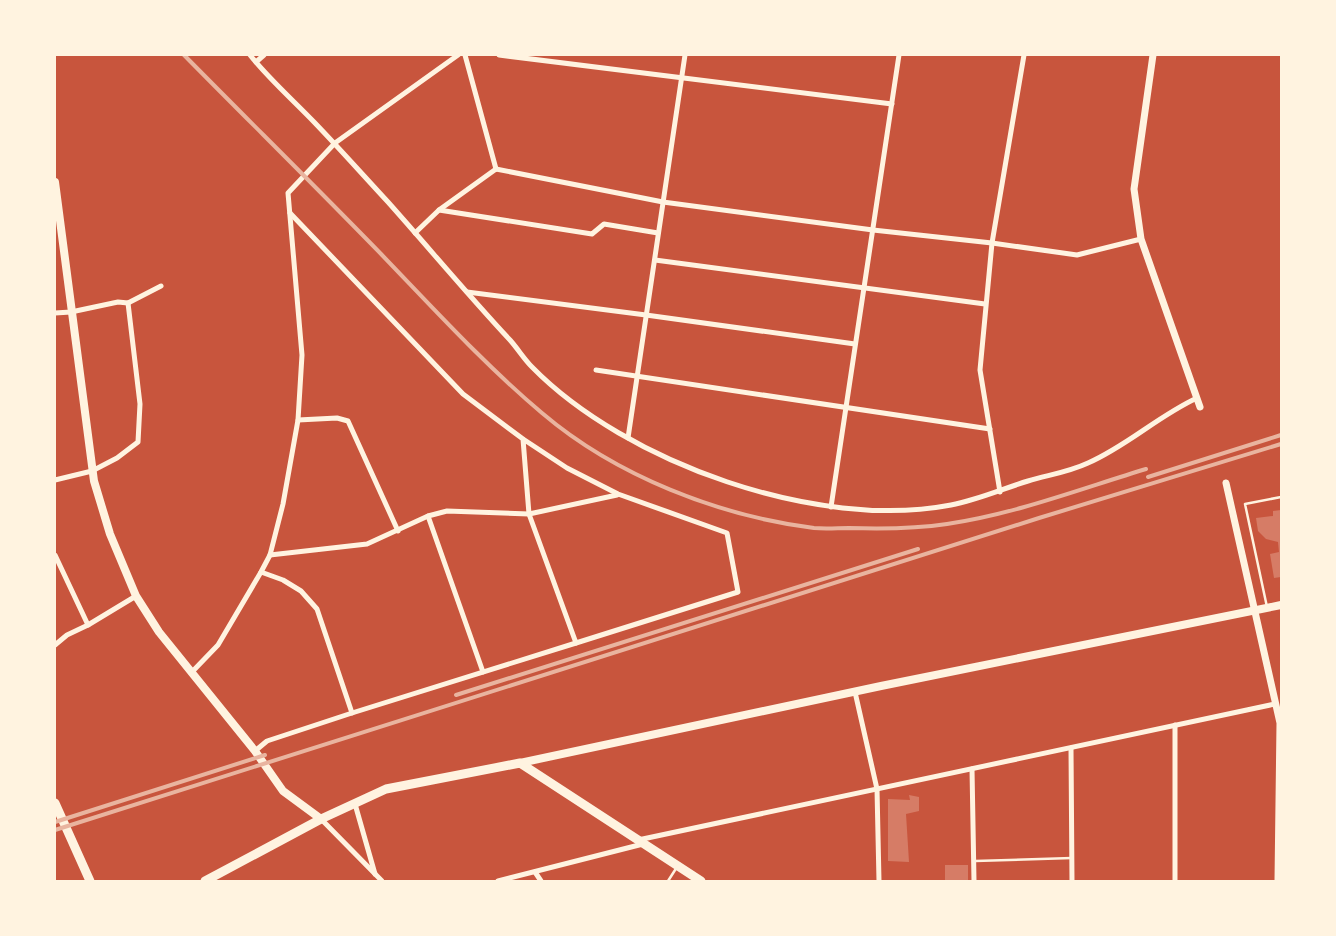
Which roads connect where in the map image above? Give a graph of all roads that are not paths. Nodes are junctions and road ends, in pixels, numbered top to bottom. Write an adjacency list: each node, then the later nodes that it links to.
1 (250, 55): 10 (street)
2 (264, 55): 10 (street)
3 (458, 55): 13 (street)
4 (465, 55): 14 (street)
5 (499, 55): 11 (street)
6 (685, 55): 11 (street)
7 (899, 55): 12 (street)
8 (1024, 55): 23 (street)
9 (1153, 55): 22 (street)
10 (256, 62): 13 (street)
11 (682, 77): 12 (street); 16 (street)
12 (892, 104): 19 (street)
13 (334, 143): 18 (street); 20 (street)
14 (496, 169): 16 (street); 17 (street)
15 (55, 182): 31 (main road)
16 (663, 202): 19 (street); 21 (street)
17 (439, 210): 20 (street); 21 (street)
18 (290, 213): 39 (street); 42 (street)
19 (872, 230): 23 (street); 26 (street)
20 (415, 233): 27 (street)
21 (658, 233): 24 (street)
22 (1141, 239): 23 (street); 36 (street)
23 (992, 243): 29 (street)
24 (654, 260): 26 (street); 32 (street)
25 (161, 286): 28 (street)
26 (864, 289): 29 (street); 33 (street)
27 (466, 292): 32 (street); 41 (street)
28 (128, 303): 31 (street); 43 (street)
29 (985, 304): 40 (street)
30 (55, 312): 31 (street)
31 (71, 312): 43 (main road)
32 (646, 315): 33 (street); 35 (street)
33 (855, 344): 37 (street)
34 (596, 370): 35 (street)
35 (637, 376): 37 (street); 41 (street)
36 (1197, 398): 38 (street); 46 (street)
37 (846, 407): 40 (street); 49 (street)
38 (1200, 407)
39 (298, 420): 52 (street); 54 (street)
40 (990, 429): 46 (street)
41 (628, 438): 49 (street)
42 (523, 439): 47 (street); 50 (street)
43 (92, 471): 44 (street); 56 (main road)
44 (55, 480)
45 (1226, 483): 59 (street)
46 (1000, 492): 49 (street)
47 (618, 494): 50 (street); 61 (street)
48 (1281, 497): 58 (lane)
49 (830, 507)
50 (528, 514): 51 (street); 61 (street)
51 (428, 516): 52 (street); 63 (street)
52 (398, 531): 54 (street)
53 (55, 555): 60 (street)
54 (270, 555): 55 (street)
55 (261, 572): 64 (street); 67 (street)
56 (136, 596): 60 (street); 64 (main road)
57 (1281, 604): 58 (main road)
58 (1266, 607): 59 (main road)
59 (1254, 609): 65 (main road); 66 (street)
60 (88, 625): 62 (street)
61 (576, 643): 63 (street)
62 (55, 645)
63 (483, 672): 67 (street)
64 (191, 673): 70 (main road)
65 (855, 692): 71 (main road); 73 (street)
66 (1278, 703): 68 (street); 94 (street)
67 (352, 712): 70 (street)
68 (1175, 725): 69 (street); 93 (street)
69 (1071, 748): 72 (street); 78 (street)
70 (254, 751): 76 (main road)
71 (520, 764): 75 (main road); 77 (main road)
72 (972, 769): 73 (street); 79 (street)
73 (877, 789): 77 (street); 90 (street)
74 (55, 803): 83 (main road)
75 (355, 804): 76 (main road); 82 (street)
76 (321, 819): 82 (street); 84 (main road)
77 (641, 842): 80 (main road); 81 (street)
78 (1072, 858): 79 (lane); 92 (street)
79 (974, 861): 91 (street)
80 (678, 866): 88 (lane); 89 (main road)
81 (535, 872): 86 (street); 87 (street)
82 (375, 874): 85 (street)
83 (90, 881)
84 (205, 881)
85 (382, 881)
86 (498, 881)
87 (541, 881)
88 (668, 881)
89 (701, 881)
90 (880, 881)
91 (974, 881)
92 (1072, 881)
93 (1175, 881)
94 (1278, 881)

